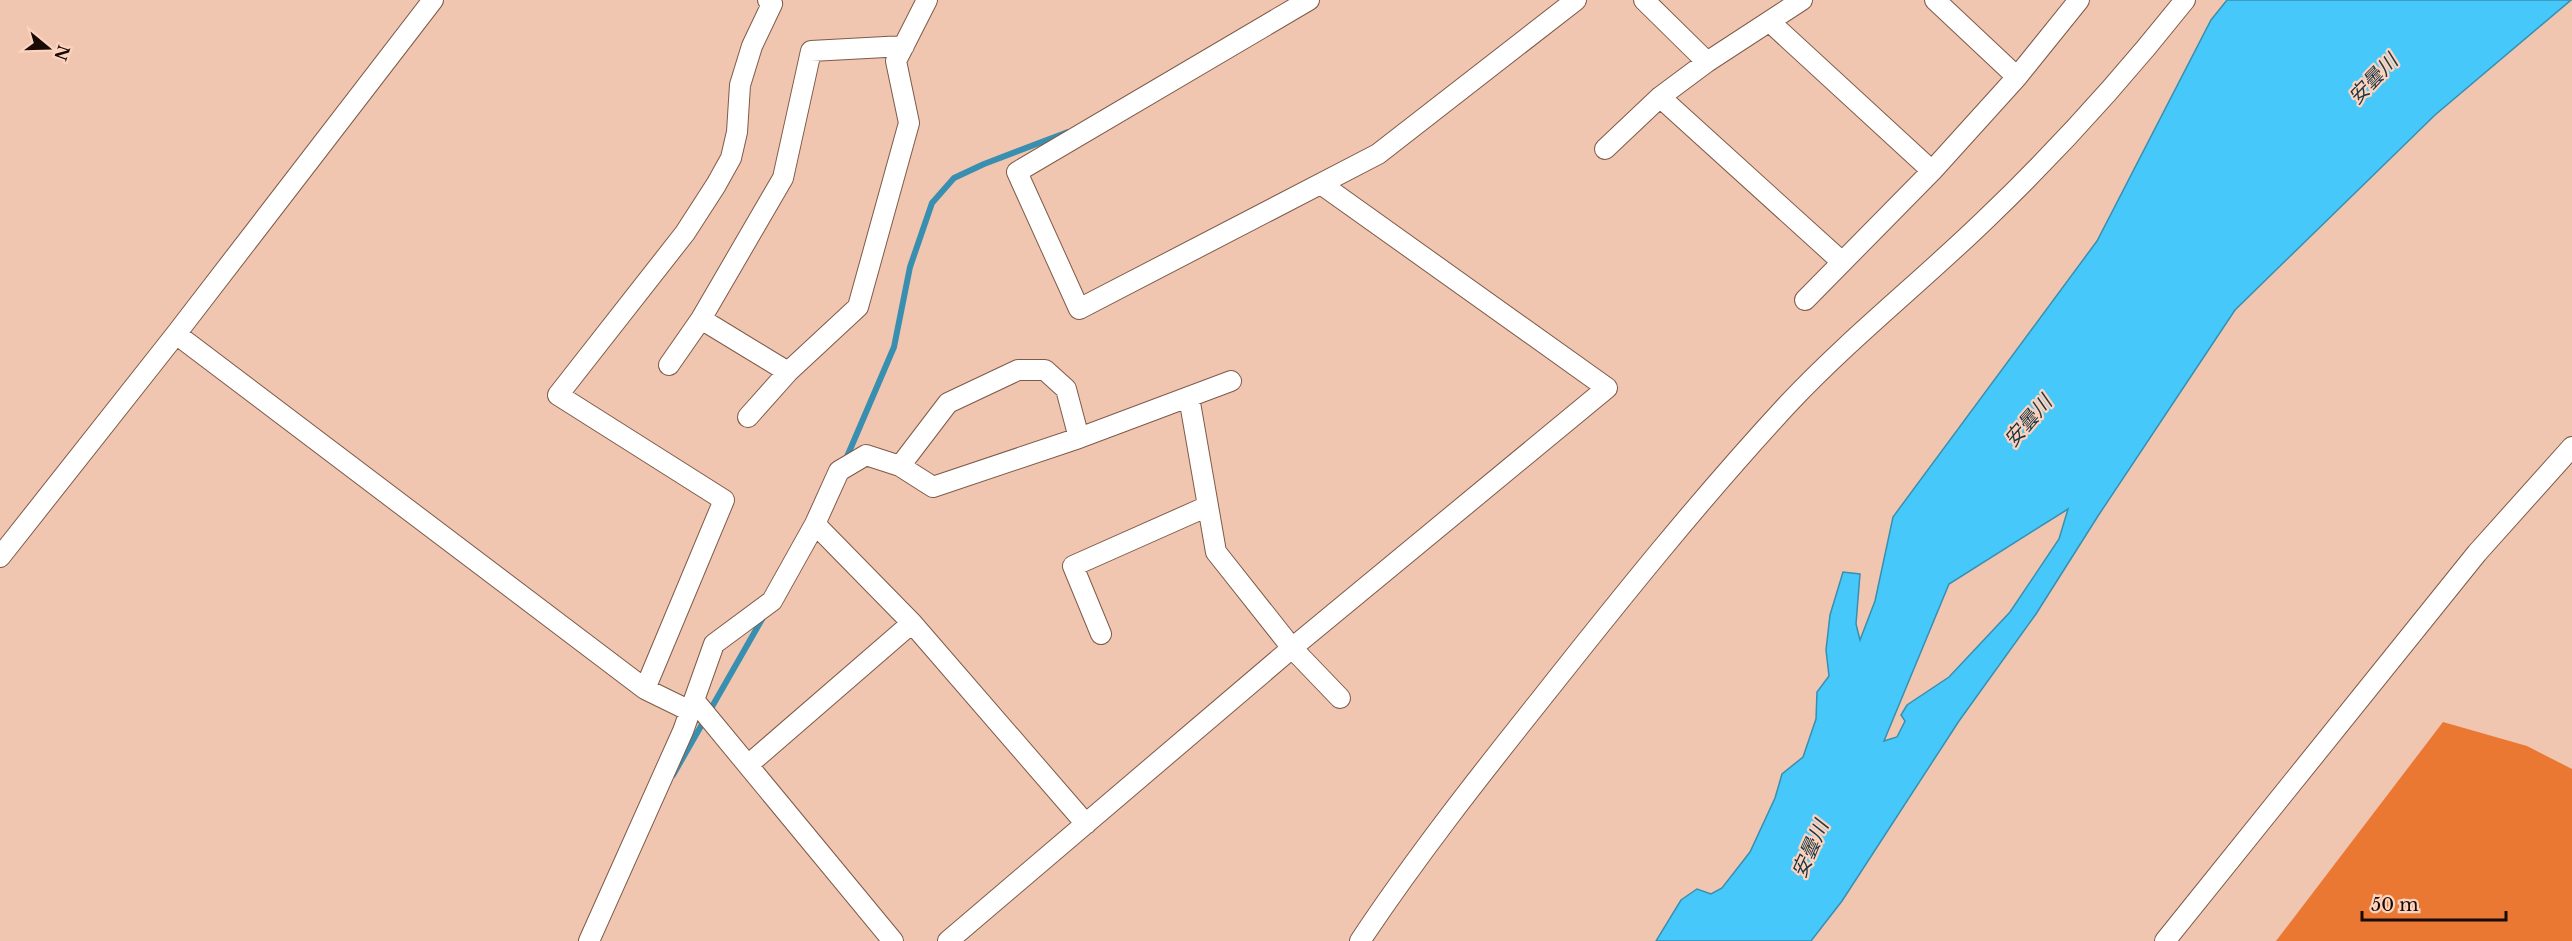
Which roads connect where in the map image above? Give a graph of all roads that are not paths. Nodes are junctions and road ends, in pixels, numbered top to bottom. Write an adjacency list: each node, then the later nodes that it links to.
1 (433, 0): 22 (street)
2 (768, 0): 37 (street)
3 (927, 0): 12 (street)
4 (1309, 0): 18 (street)
5 (1576, 0): 18 (street)
6 (1644, 0): 13 (street)
7 (1802, 0): 11 (street)
8 (1935, 0): 14 (street)
9 (2079, 0): 14 (street)
10 (2185, 0): 45 (street)
11 (1770, 22): 13 (street); 17 (street)
12 (904, 46): 21 (street); 24 (street)
13 (1707, 62): 15 (street)
14 (2017, 77): 17 (street)
15 (1660, 97): 16 (street); 19 (street)
16 (1605, 148)
17 (1932, 171): 19 (street)
18 (1321, 184): 36 (street)
19 (1842, 262): 20 (street)
20 (1805, 300)
21 (701, 319): 23 (street); 24 (street)
22 (176, 334): 33 (street); 37 (street)
23 (669, 365)
24 (788, 372): 27 (street)
25 (1231, 381): 26 (street)
26 (1189, 397): 28 (street); 31 (street)
27 (748, 417)
28 (1079, 438): 30 (street); 30 (street)
29 (2572, 447): 46 (street)
30 (900, 466): 32 (street)
31 (1208, 506): 35 (street); 36 (street)
32 (815, 524): 34 (street); 39 (street)
33 (0, 557)
34 (912, 623): 40 (street); 41 (street)
35 (1101, 634)
36 (1292, 648): 38 (street); 41 (street)
37 (645, 689): 39 (street)
38 (1340, 698)
39 (692, 705): 40 (street); 42 (street)
40 (748, 765): 43 (street)
41 (1086, 824): 44 (street)
42 (589, 941)
43 (893, 941)
44 (948, 941)
45 (1359, 941)
46 (2166, 941)

